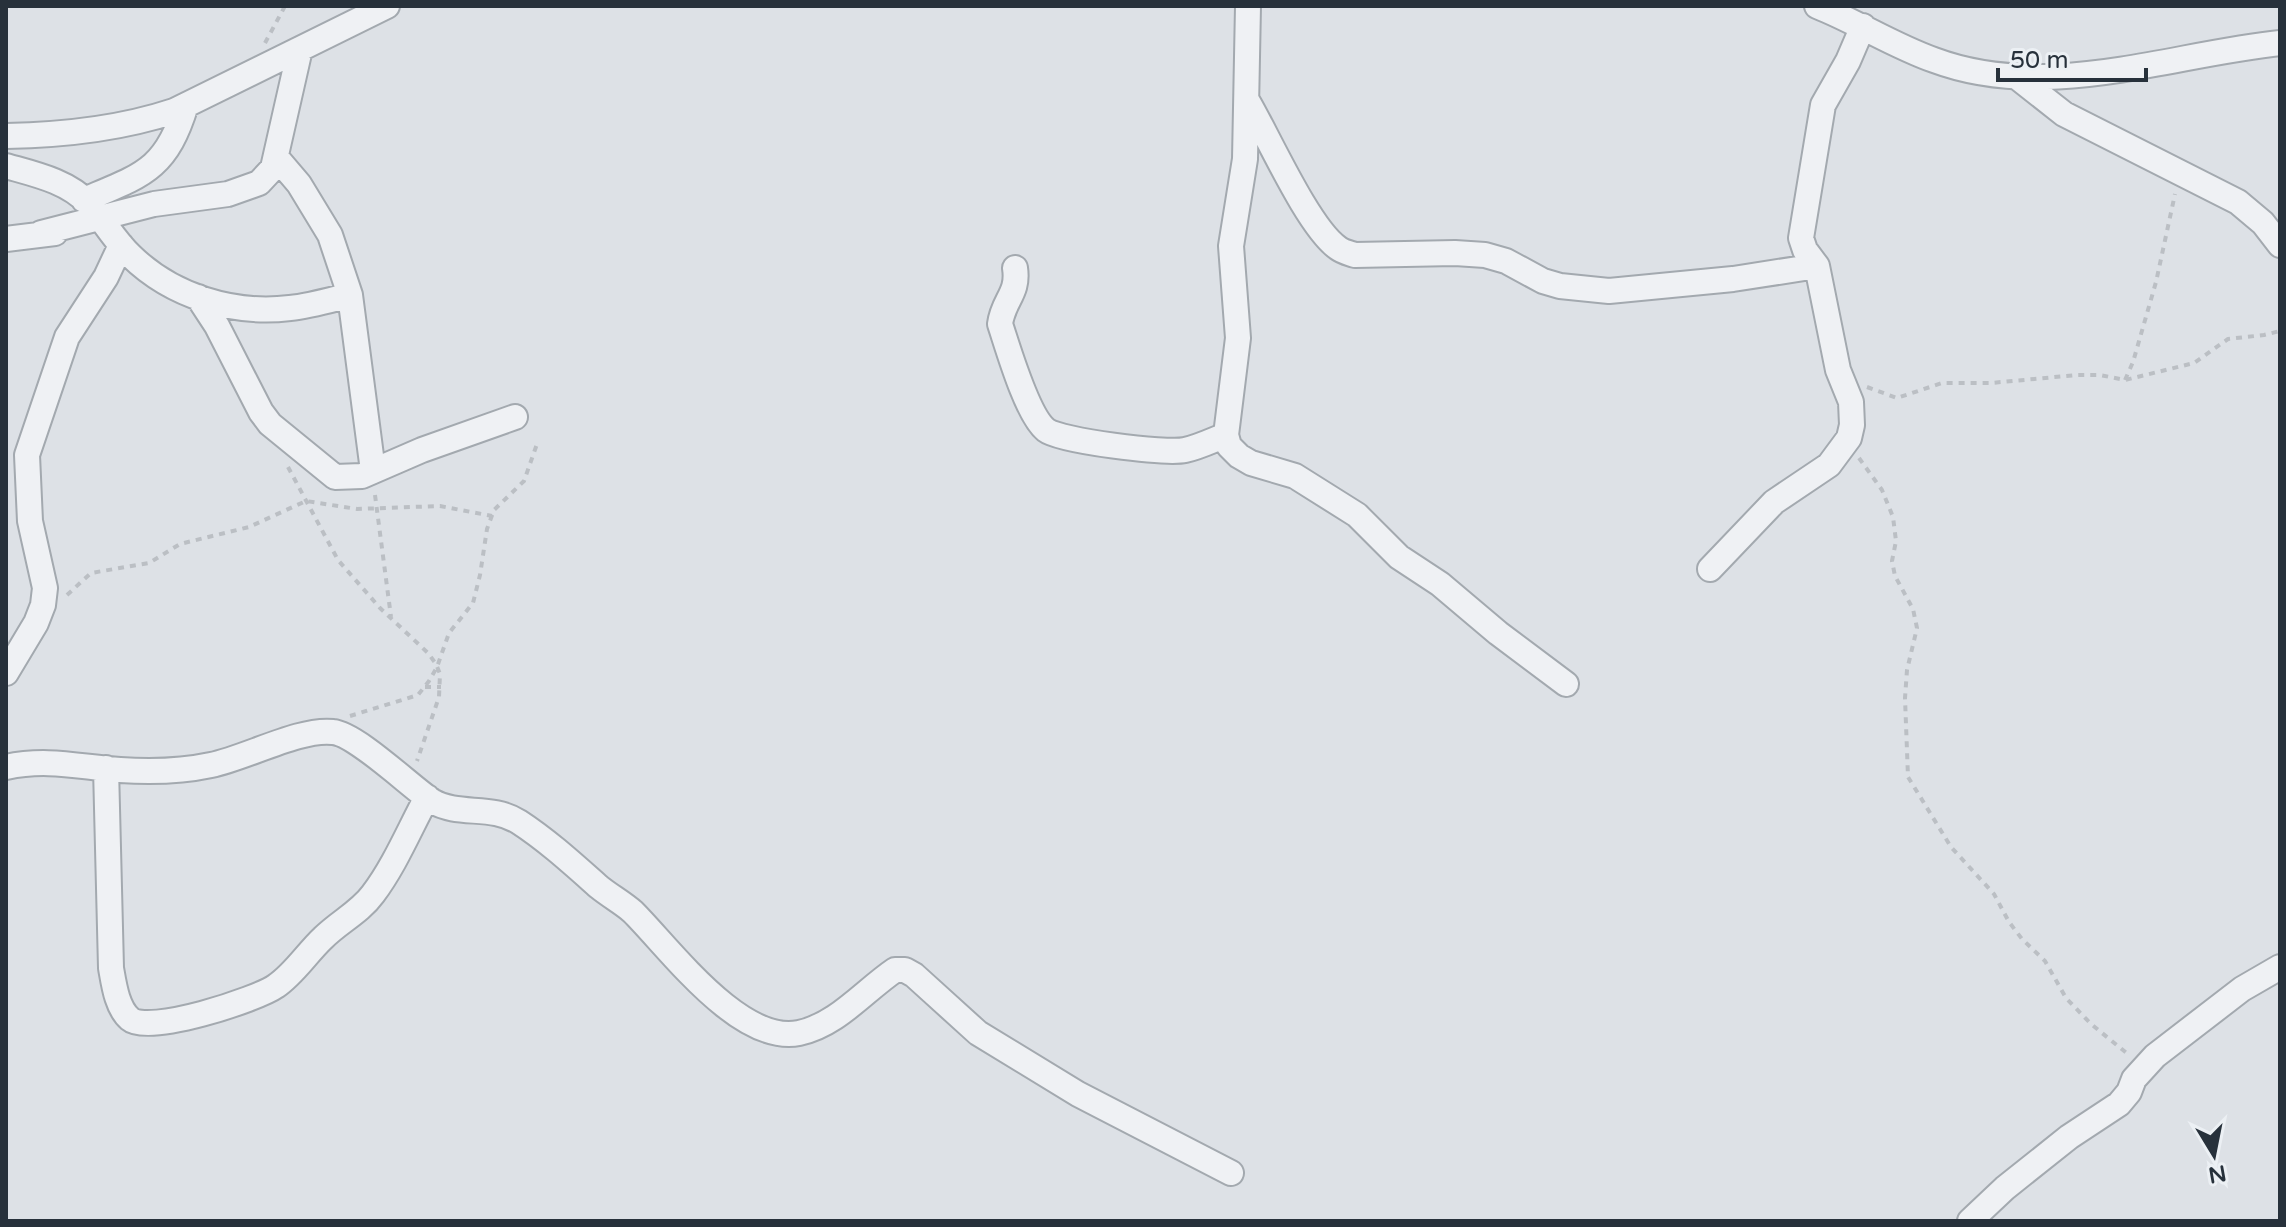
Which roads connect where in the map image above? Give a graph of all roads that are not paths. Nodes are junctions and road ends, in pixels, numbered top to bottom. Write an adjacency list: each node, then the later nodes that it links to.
1 (387, 6): 6 (street)
2 (1248, 6): 8 (street)
3 (1817, 6): 4 (street)
4 (1863, 26): 7 (street); 18 (street)
5 (2280, 43): 7 (street)
6 (300, 49): 9 (street); 11 (street)
7 (2017, 77): 17 (street)
8 (1247, 100): 18 (street); 23 (street)
9 (186, 105): 10 (street); 13 (street)
10 (6, 136)
11 (276, 157): 13 (street); 20 (street)
12 (6, 166): 13 (street)
13 (92, 209): 14 (street); 16 (street)
14 (41, 233): 15 (street); 16 (street)
15 (6, 239)
16 (119, 243): 21 (street); 26 (street)
17 (2280, 245)
18 (1817, 266): 25 (street)
19 (1015, 268): 23 (street)
20 (350, 295): 21 (street); 24 (street)
21 (198, 297): 24 (street)
22 (515, 417): 24 (street)
23 (1226, 435): 27 (street)
24 (373, 471)
25 (1710, 569)
26 (6, 673)
27 (1566, 684)
28 (6, 767): 29 (street)
29 (106, 768): 30 (street); 30 (street)
30 (419, 790): 32 (street)
31 (2280, 967): 33 (street)
32 (1231, 1173)
33 (1970, 1221)

